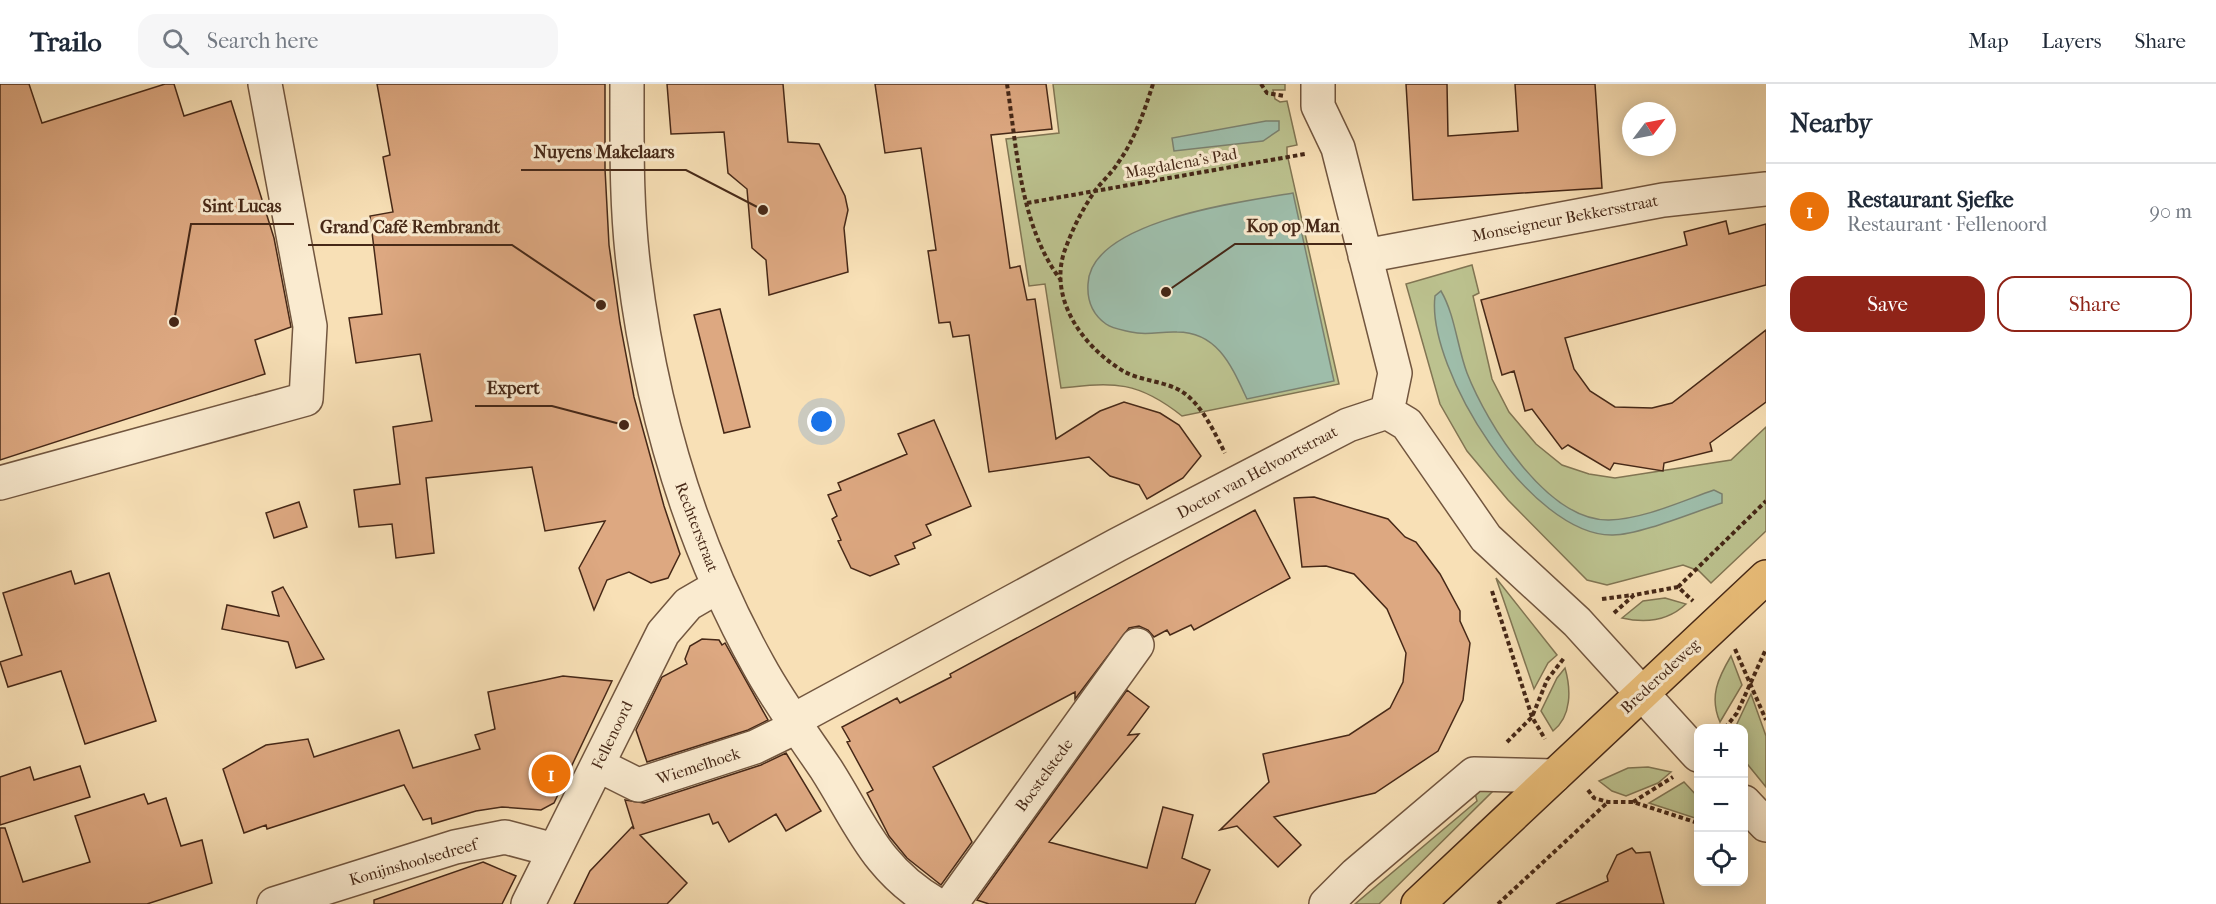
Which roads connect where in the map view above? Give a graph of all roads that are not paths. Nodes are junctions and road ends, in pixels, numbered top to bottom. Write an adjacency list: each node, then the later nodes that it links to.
1 (265, 84): 7 (street)
2 (627, 84): 9 (street, Rechterstraat)
3 (1318, 84): 5 (street)
4 (1766, 189): 5 (street, Monseigneur Bekkersstraat)
5 (1365, 256): 6 (street)
6 (1387, 412): 11 (street); 12 (street, Doctor van Helvoortstraat)
7 (0, 483)
8 (1766, 577): 11 (main road, Brederodeweg)
9 (719, 586): 12 (street, Rechterstraat); 14 (street, Fellenoord)
10 (1137, 645): 22 (street, Bocstelstede)
11 (1641, 693): 13 (street); 15 (main road, Brederodeweg)
12 (796, 723): 14 (street, Wiemelhoek); 19 (street, Rechterstraat)
13 (1694, 751)
14 (598, 765): 18 (street, Fellenoord)
15 (1554, 776): 23 (street); 24 (main road, Brederodeweg)
16 (1748, 807): 17 (street)
17 (1766, 825)
18 (554, 850): 20 (street, Konijnshoolsedreef); 21 (street, Fellenoord)
19 (916, 898)
20 (274, 904)
21 (528, 904)
22 (951, 904)
23 (1326, 904)
24 (1418, 904)

